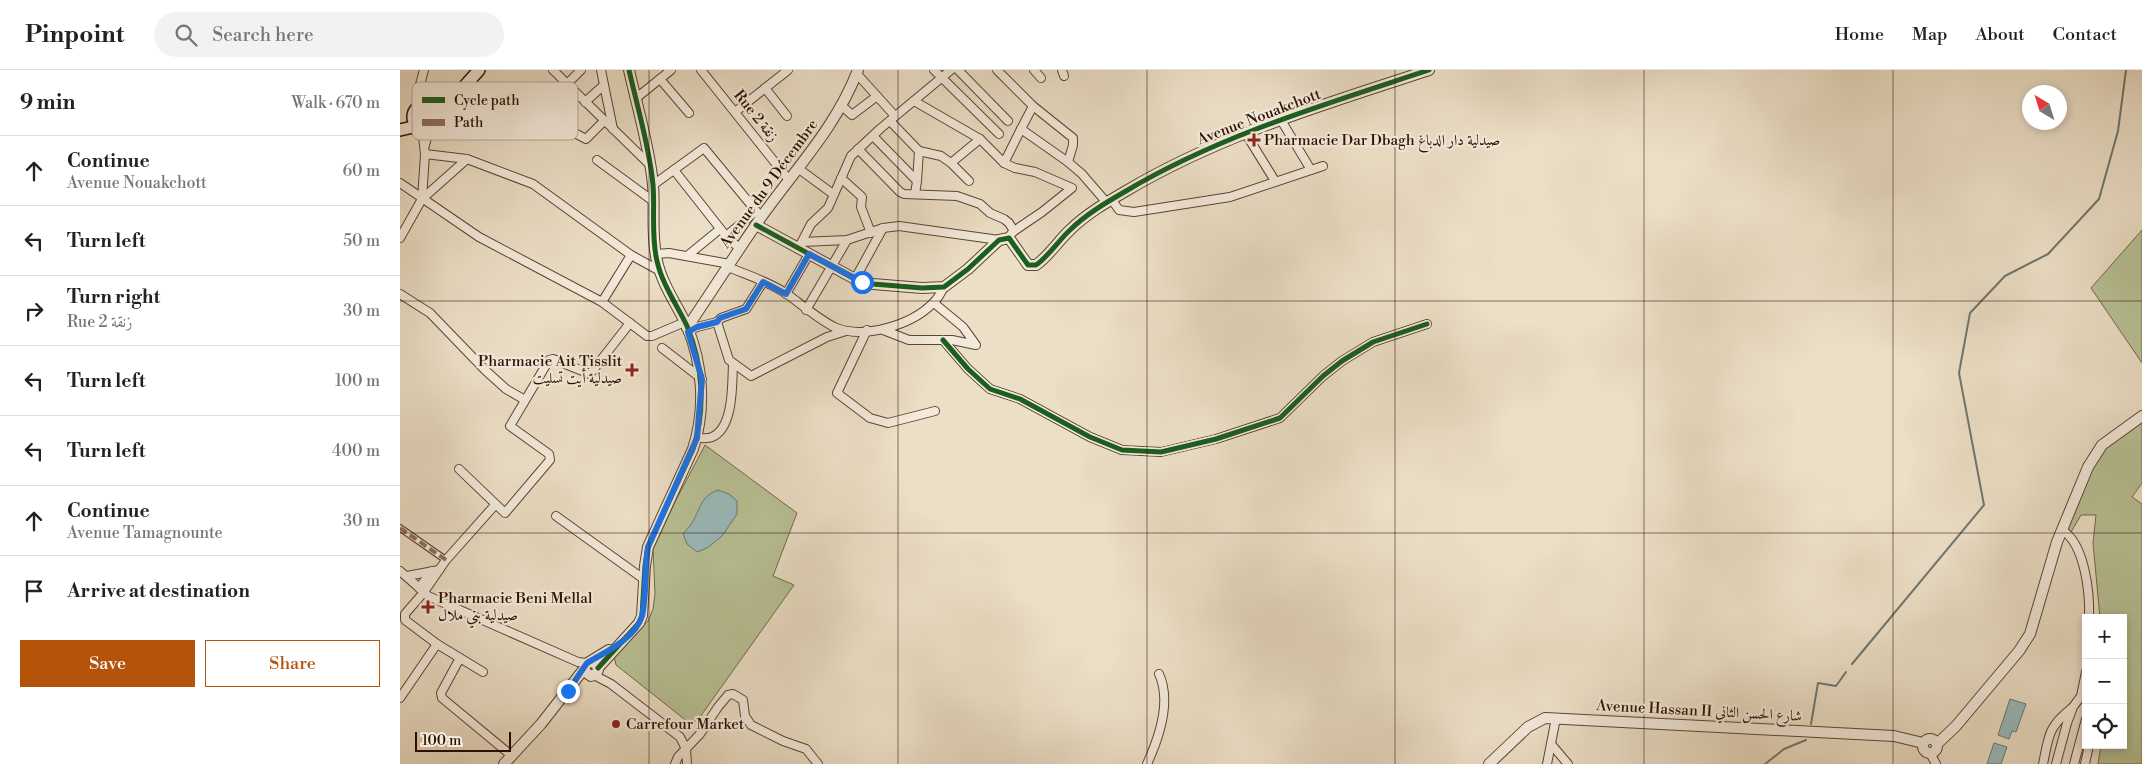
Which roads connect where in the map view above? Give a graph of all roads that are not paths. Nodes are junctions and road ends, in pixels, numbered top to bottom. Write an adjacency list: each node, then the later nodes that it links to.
1 (479, 70): 20 (main road)
2 (554, 70): 21 (street)
3 (581, 70): 22 (street)
4 (601, 70): 23 (street)
5 (629, 70): 27 (street)
6 (671, 70): 18 (street)
7 (701, 70): 32 (street, Rue 2 زنقة)
8 (788, 70): 24 (street)
9 (934, 70): 19 (street)
10 (951, 70): 19 (street)
11 (958, 70): 39 (street)
12 (997, 70): 31 (street)
13 (1034, 70): 17 (street)
14 (1429, 70): 16 (street, Avenue Nouakchott)
15 (858, 72): 26 (street); 30 (street, Avenue du 9 Décembre)
16 (1412, 72): 37 (street, Avenue Nouakchott)
17 (1041, 78)
18 (660, 79): 27 (street); 33 (street)
19 (942, 79): 29 (street); 43 (street)
20 (468, 82)
21 (566, 82)
22 (571, 82)
23 (604, 85): 28 (street); 42 (street)
24 (765, 88): 32 (street); 35 (street)
25 (578, 95): 28 (street)
26 (877, 96): 30 (street); 36 (street)
27 (635, 99): 57 (street)
28 (585, 102): 38 (street)
29 (914, 102): 36 (street); 47 (street)
30 (842, 106): 59 (street, Avenue du 9 Décembre)
31 (1033, 106): 41 (street); 54 (street)
32 (735, 112): 64 (street, Rue 2 زنقة)
33 (689, 113)
34 (412, 115): 40 (main road)
35 (787, 116)
36 (893, 118): 46 (street); 51 (street)
37 (1281, 120): 44 (street, Avenue Nouakchott); 61 (street)
38 (604, 121): 42 (street); 45 (street)
39 (1008, 121)
40 (400, 124)
41 (1021, 129): 54 (street); 56 (street)
42 (612, 130): 57 (street)
43 (999, 134)
44 (1246, 134): 67 (street); 75 (street, Avenue Nouakchott)
45 (578, 135)
46 (873, 136): 49 (street); 65 (street)
47 (980, 139): 55 (street); 56 (street)
48 (424, 140): 50 (street)
49 (858, 149): 63 (street); 72 (street)
50 (424, 151): 52 (street); 73 (street)
51 (919, 151): 55 (street); 65 (street)
52 (467, 159): 73 (street); 88 (street)
53 (597, 160): 74 (street)
54 (1068, 162): 62 (street)
55 (952, 163): 66 (street)
56 (1004, 163): 70 (street)
57 (650, 166): 69 (street)
58 (1323, 166): 61 (street)
59 (799, 169): 64 (street, Avenue du 9 Décembre); 71 (street)
60 (674, 170): 69 (street); 76 (street); 78 (street)
61 (1311, 170): 67 (street)
62 (1082, 174): 70 (street); 75 (street)
63 (841, 178): 71 (street); 79 (street)
64 (789, 180): 76 (street, Avenue du 9 Décembre)
65 (917, 181): 72 (street)
66 (969, 181)
67 (1275, 181): 75 (street)
68 (400, 183): 73 (street)
69 (653, 185): 74 (street)
70 (1072, 188): 81 (street)
71 (833, 194): 84 (street)
72 (915, 194): 81 (street)
73 (422, 199): 82 (street); 98 (street)
74 (654, 201): 86 (street)
75 (1110, 202): 81 (street, Avenue Nouakchott)
76 (758, 218): 80 (street); 84 (street); 85 (street, Avenue du 9 Décembre)
77 (883, 228): 79 (street); 81 (street); 93 (street)
78 (720, 229): 80 (street); 89 (street)
79 (872, 234): 83 (street)
80 (726, 236): 85 (street)
81 (1007, 236): 95 (street)
82 (400, 238)
83 (847, 240): 84 (street); 91 (street)
84 (800, 246): 87 (street)
85 (740, 249): 90 (street, Avenue du 9 Décembre)
86 (656, 254): 89 (street); 92 (street)
87 (809, 254): 91 (street); 97 (street)
88 (631, 255): 92 (street); 98 (street)
89 (687, 256): 90 (street)
90 (729, 265): 94 (street); 104 (street, Avenue du 9 Décembre)
91 (832, 267): 93 (street); 100 (street)
92 (660, 271): 104 (street)
93 (855, 279): 95 (street)
94 (763, 282): 97 (street); 101 (street)
95 (944, 287): 99 (street)
96 (400, 294): 112 (street)
97 (786, 294): 100 (street)
98 (602, 302): 102 (street)
99 (934, 303): 107 (street); 108 (street)
100 (806, 310): 105 (street)
101 (717, 322): 104 (street); 110 (street)
102 (630, 323): 104 (street); 112 (street)
103 (1427, 324): 108 (street)
104 (686, 326): 111 (street)
105 (847, 330): 106 (street); 110 (street)
106 (867, 330): 107 (street); 113 (street)
107 (883, 330): 108 (street)
108 (943, 340)
109 (662, 348): 111 (street)
110 (733, 364): 115 (street)
111 (702, 379): 115 (street)
112 (525, 400): 117 (street)
113 (934, 411)
114 (2142, 416): 120 (street)
115 (697, 438): 124 (street)
116 (459, 469): 117 (street)
117 (495, 505): 121 (street)
118 (556, 516): 124 (street)
119 (400, 528): 121 (street)
120 (2062, 530): 126 (street); 139 (street)
121 (446, 560): 122 (street)
122 (435, 570): 123 (street); 125 (street)
123 (403, 574): 125 (street)
124 (645, 580): 129 (street)
125 (422, 590): 127 (street); 129 (street)
126 (2089, 614)
127 (438, 644): 128 (street); 133 (street)
128 (460, 658): 130 (street); 143 (street)
129 (590, 668): 140 (street); 143 (street)
130 (482, 672)
131 (1159, 674): 147 (street)
132 (2082, 691): 134 (street)
133 (400, 698)
134 (2073, 707): 152 (street); 153 (street)
135 (1556, 718): 137 (street, Avenue Hassan II شارع الحسن الثاني); 138 (street); 148 (street, Avenue Hassan II شارع الحسن الثاني)
136 (2082, 734): 154 (street)
137 (1923, 743): 139 (street); 142 (street)
138 (1551, 744): 149 (street); 150 (street)
139 (1937, 744): 142 (street)
140 (686, 749): 144 (street); 145 (street); 146 (street)
141 (2088, 749): 155 (street)
142 (1930, 753): 151 (street)
143 (508, 761)
144 (675, 764)
145 (687, 764)
146 (818, 764)
147 (1148, 764)
148 (1489, 764)
149 (1547, 764)
150 (1568, 764)
151 (1936, 764)
152 (2043, 764)
153 (2056, 764)
154 (2074, 764)
155 (2085, 764)

